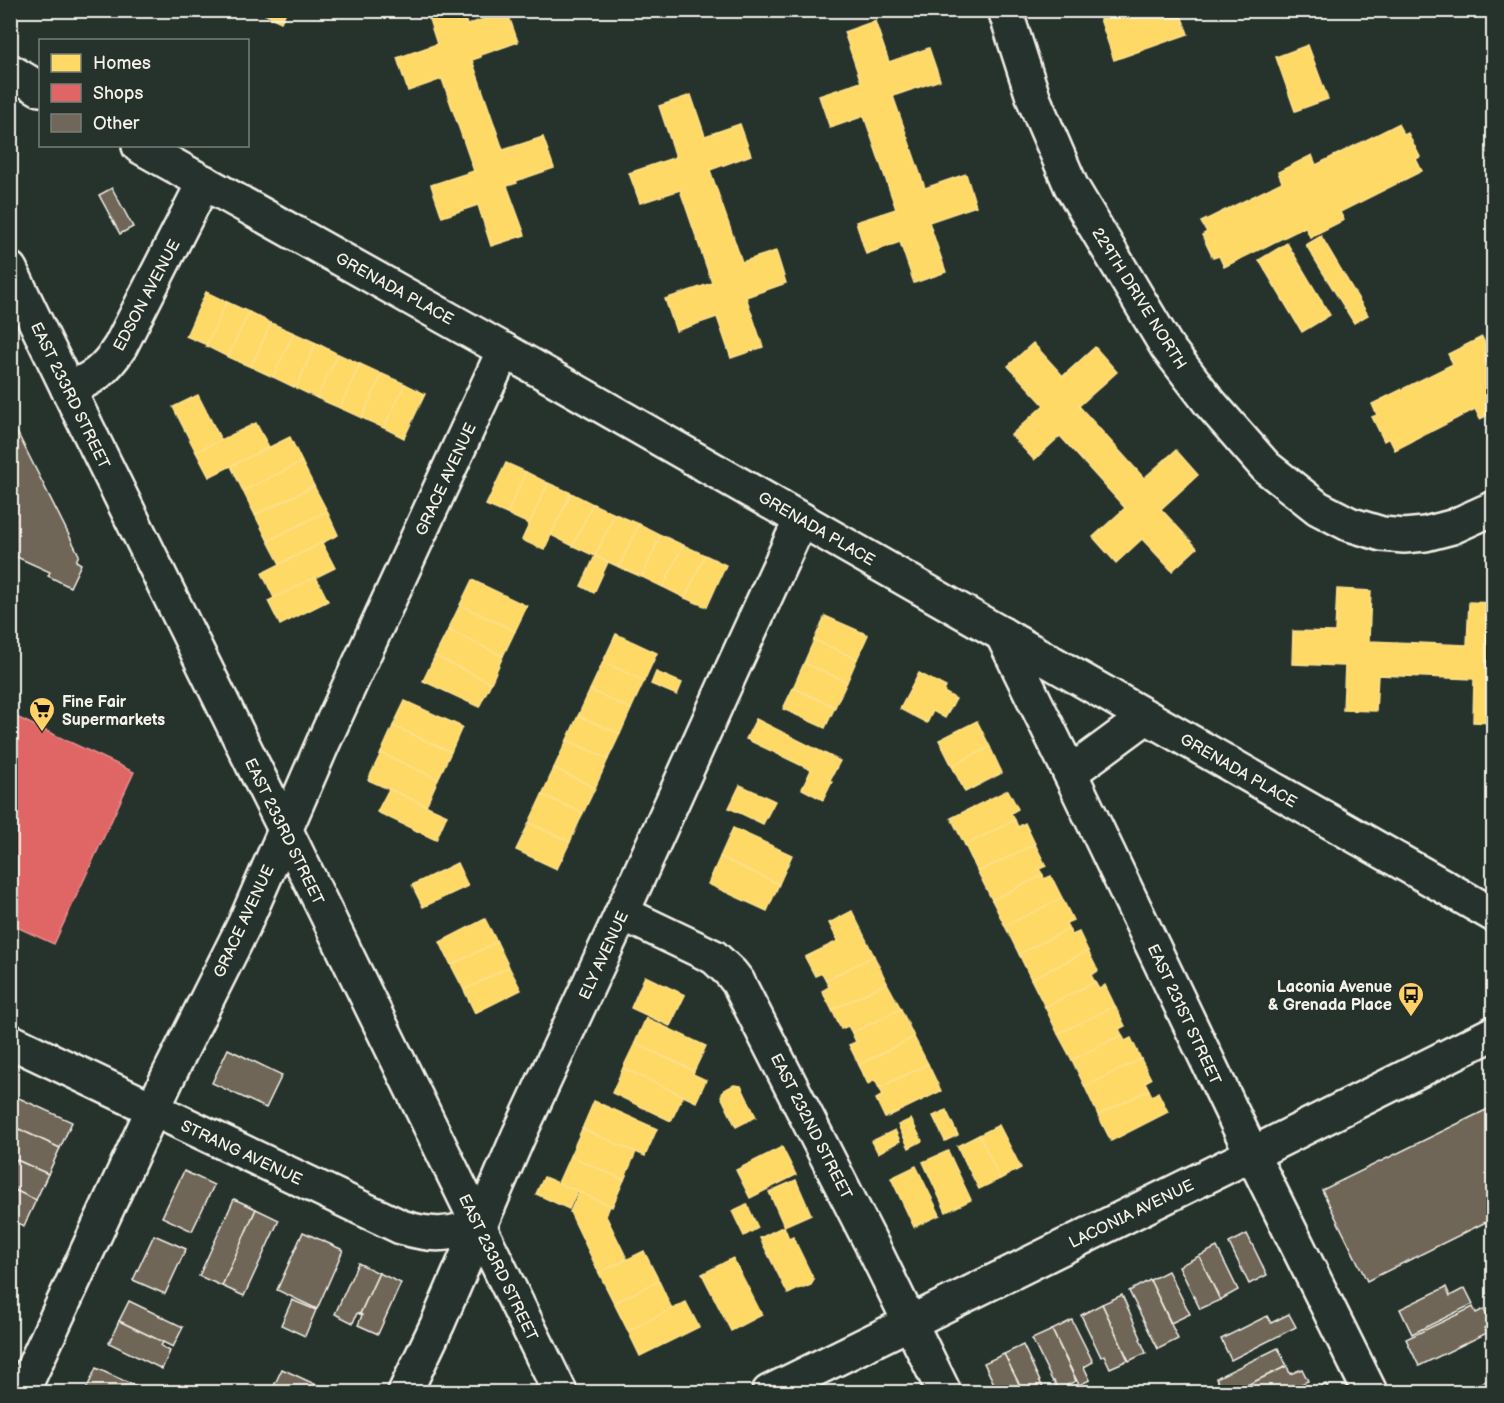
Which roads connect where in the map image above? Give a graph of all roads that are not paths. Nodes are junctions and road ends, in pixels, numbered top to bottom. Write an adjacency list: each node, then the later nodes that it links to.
1 (1005, 10): 9 (street, 229TH DRIVE NORTH)
2 (10, 71): 3 (street)
3 (39, 87)
4 (141, 147): 5 (street, GRENADA PLACE)
5 (204, 182): 7 (street, GRENADA PLACE); 8 (street, EDSON AVENUE)
6 (10, 269): 8 (street, EAST 233RD STREET)
7 (504, 350): 10 (street, GRENADA PLACE); 14 (street, GRACE AVENUE)
8 (68, 389): 14 (street, EAST 233RD STREET)
9 (1494, 508)
10 (801, 519): 11 (street, GRENADA PLACE); 15 (street, ELY AVENUE)
11 (1002, 634): 12 (street, GRENADA PLACE); 13 (street, EAST 231ST STREET)
12 (1146, 717): 13 (street); 16 (street, GRENADA PLACE)
13 (1070, 773): 20 (street, EAST 231ST STREET)
14 (285, 829): 19 (street, GRACE AVENUE); 21 (street, EAST 233RD STREET)
15 (622, 913): 21 (street, ELY AVENUE); 22 (street, EAST 232ND STREET)
16 (1494, 915)
17 (1494, 1033): 20 (street, LACONIA AVENUE)
18 (10, 1041): 19 (street, STRANG AVENUE)
19 (153, 1110): 21 (street, STRANG AVENUE); 23 (street, GRACE AVENUE)
20 (1252, 1154): 22 (street, LACONIA AVENUE); 28 (street, EAST 231ST STREET)
21 (479, 1226): 24 (street, ELY AVENUE); 25 (street, EAST 233RD STREET)
22 (910, 1323): 26 (street, LACONIA AVENUE); 27 (street, EAST 232ND STREET)
23 (22, 1392)
24 (405, 1392)
25 (560, 1392)
26 (769, 1392)
27 (944, 1392)
28 (1370, 1392)

